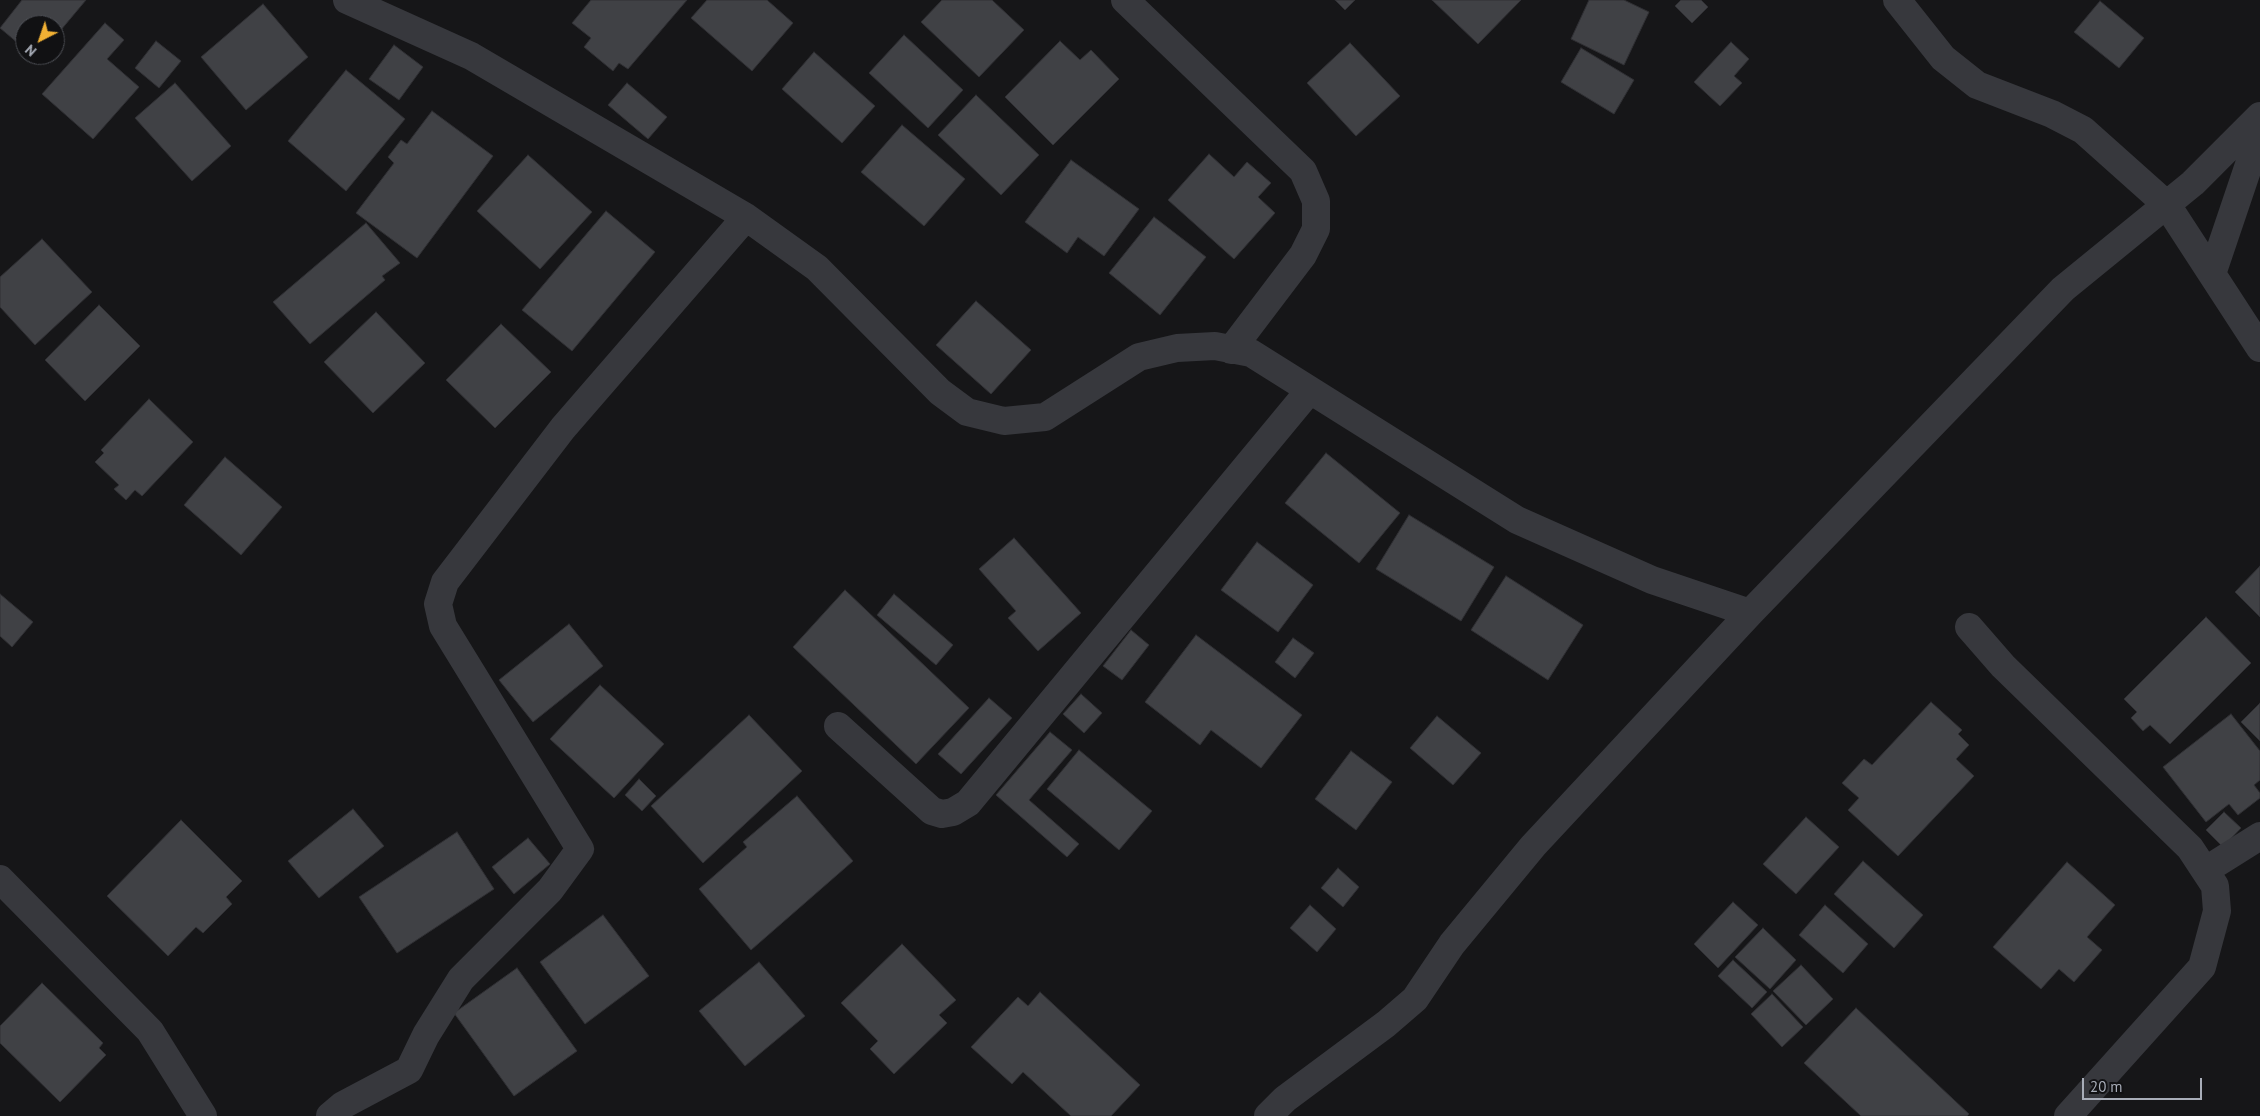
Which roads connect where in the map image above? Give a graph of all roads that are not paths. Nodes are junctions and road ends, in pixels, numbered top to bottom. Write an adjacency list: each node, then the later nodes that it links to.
1 (347, 0): 4 (street)
2 (1125, 0): 11 (street)
3 (1897, 0): 7 (street)
4 (378, 6): 8 (street)
5 (2260, 116): 7 (street)
6 (2260, 132): 9 (street)
7 (2167, 205): 9 (street); 13 (street)
8 (746, 217): 11 (street); 20 (street)
9 (2212, 274): 10 (street)
10 (2260, 348)
11 (1231, 350): 12 (street)
12 (1309, 391): 13 (street); 15 (street)
13 (1750, 613): 21 (street)
14 (1969, 627): 17 (street)
15 (838, 726)
16 (2260, 836): 17 (street)
17 (2206, 870): 22 (street)
18 (0, 879): 19 (street)
19 (202, 1116)
20 (330, 1116)
21 (1268, 1116)
22 (2068, 1116)

